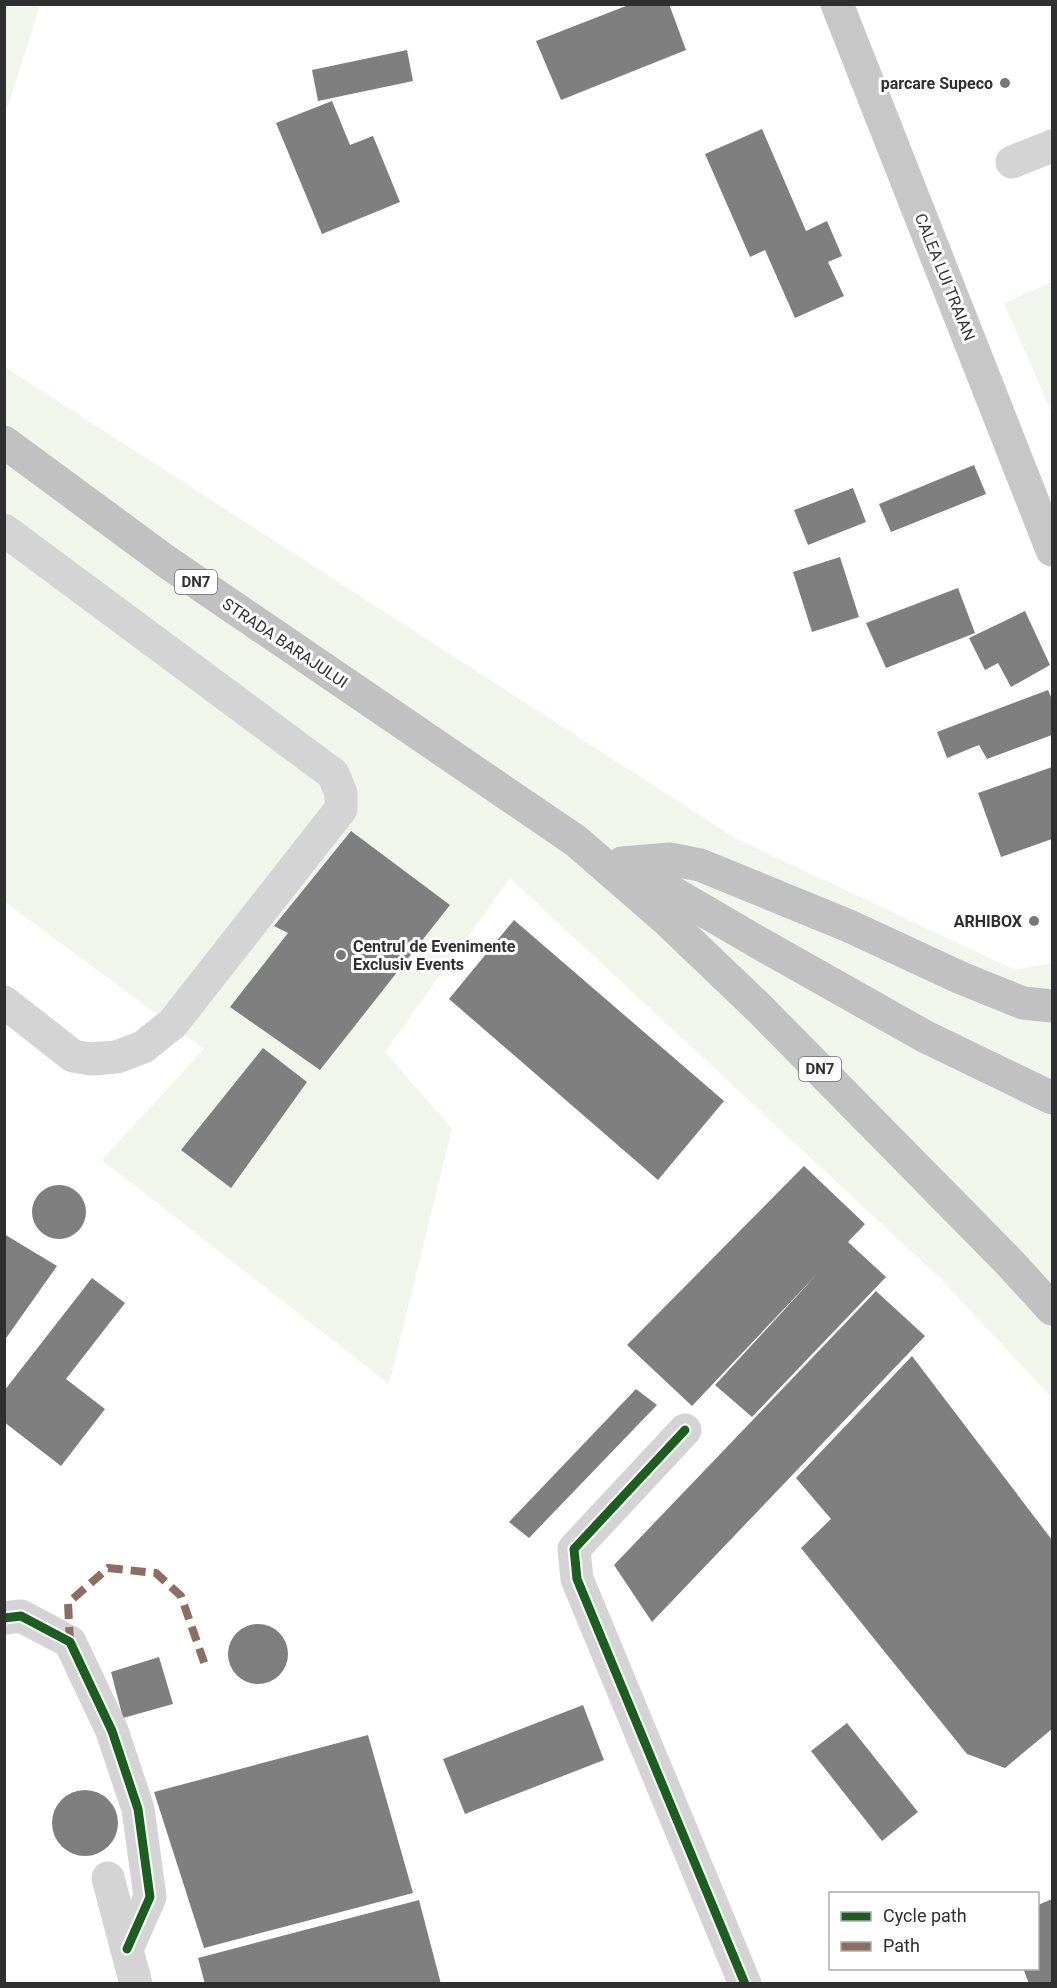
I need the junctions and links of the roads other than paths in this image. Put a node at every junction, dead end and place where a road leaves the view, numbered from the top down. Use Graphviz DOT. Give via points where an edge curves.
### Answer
graph roads {
  1 [pos="837,4"];
  2 [pos="1053,146"];
  3 [pos="1012,162"];
  4 [pos="4,442"];
  5 [pos="4,530"];
  6 [pos="1053,550"];
  7 [pos="576,841"];
  8 [pos="622,862"];
  9 [pos="4,1002"];
  10 [pos="1053,1006"];
  11 [pos="1053,1098"];
  12 [pos="1053,1309"];
  13 [pos="685,1430"];
  14 [pos="4,1618"];
  15 [pos="108,1878"];
  16 [pos="127,1949"];
  17 [pos="136,1983"];
  18 [pos="745,1983"];
  1 -- 6 [label="main road, CALEA LUI TRAIAN"];
  2 -- 3 [label="street"];
  4 -- 7 [label="highway, STRADA BARAJULUI / DN7" via="166,562"];
  5 -- 9 [label="street" via="333,774 341,793 340,809 174,1023 143,1047 117,1057 73,1056"];
  7 -- 8 [label="highway, DN7"];
  7 -- 12 [label="highway, DN7" via="667,920 761,1010"];
  8 -- 10 [label="highway" via="670,859 700,865 849,926 961,978 1023,1002"];
  8 -- 11 [label="highway, DN7" via="924,1036"];
  13 -- 18 [label="street" via="574,1549 577,1580"];
  14 -- 16 [label="street" via="21,1616 70,1642 112,1731 138,1809 150,1897"];
  15 -- 16 [label="street"];
  16 -- 17 [label="street"];
}
